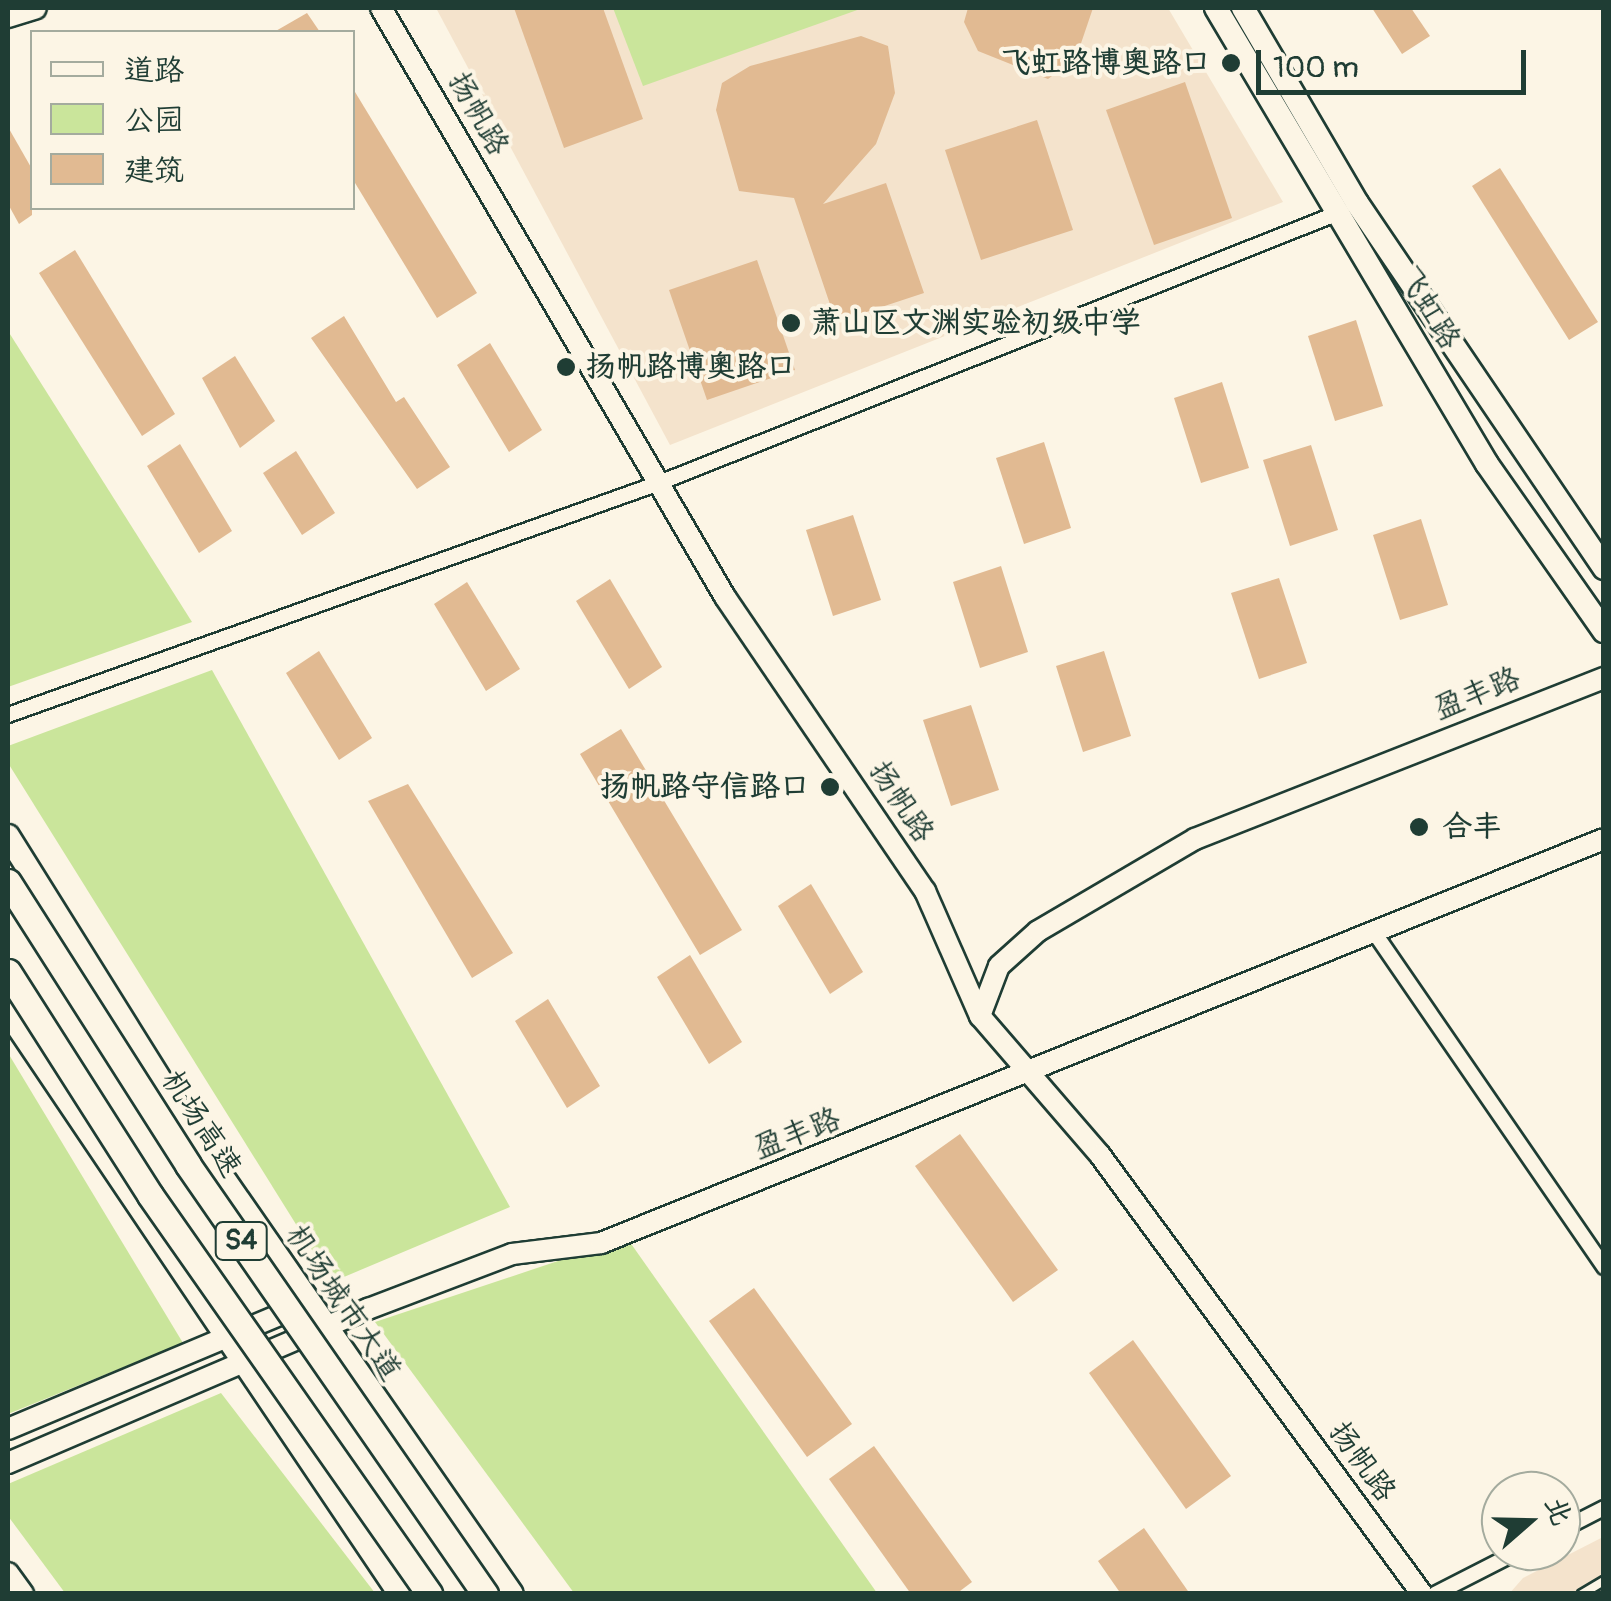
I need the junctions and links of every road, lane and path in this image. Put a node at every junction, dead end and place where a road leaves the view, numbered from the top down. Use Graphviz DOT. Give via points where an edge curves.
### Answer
graph roads {
  1 [pos="35,8"];
  2 [pos="381,8"];
  3 [pos="1216,8"];
  4 [pos="1243,8"];
  5 [pos="8,16"];
  6 [pos="1338,214"];
  7 [pos="658,484"];
  8 [pos="1604,568"];
  9 [pos="1604,630"];
  10 [pos="1604,678"];
  11 [pos="8,715"];
  12 [pos="8,836"];
  13 [pos="1604,839"];
  14 [pos="8,882"];
  15 [pos="1376,934"];
  16 [pos="8,972"];
  17 [pos="8,1012"];
  18 [pos="980,1016"];
  19 [pos="1026,1076"];
  20 [pos="1604,1268"];
  21 [pos="306,1303"];
  22 [pos="324,1329"];
  23 [pos="222,1339"];
  24 [pos="242,1368"];
  25 [pos="8,1429"];
  26 [pos="8,1463"];
  27 [pos="1604,1508"];
  28 [pos="1581,1520"];
  29 [pos="1481,1570"];
  30 [pos="8,1572"];
  31 [pos="1604,1581"];
  32 [pos="23,1594"];
  33 [pos="400,1594"];
  34 [pos="429,1594"];
  35 [pos="485,1594"];
  36 [pos="512,1594"];
  37 [pos="1422,1594"];
  38 [pos="1435,1594"];
  39 [pos="1582,1594"];
  1 -- 5 [label="main road"];
  2 -- 7 [label="main road, 扬帆路"];
  3 -- 6 [label="main road, 飞虹路"];
  4 -- 8 [label="main road, 飞虹路" via="1368,219"];
  6 -- 7 [label="street"];
  6 -- 9 [label="main road, 飞虹路" via="1487,464"];
  7 -- 11 [label="street"];
  7 -- 18 [label="main road, 扬帆路" via="725,597 924,890"];
  10 -- 18 [label="main road, 盈丰路" via="1194,839 1038,931 999,966"];
  12 -- 21 [label="main road, 机场城市大道"];
  13 -- 15 [label="main road, 盈丰路"];
  14 -- 35 [label="highway, 机场高速 / S4, bridge" via="188,1164"];
  15 -- 19 [label="main road, 盈丰路"];
  15 -- 20 [label="street"];
  16 -- 34 [label="highway, S4, bridge" via="150,1195"];
  17 -- 23 [label="main road"];
  18 -- 19 [label="main road, 扬帆路"];
  19 -- 22 [label="main road, 盈丰路" via="601,1243 512,1254"];
  19 -- 37 [label="main road, 扬帆路" via="1100,1156"];
  21 -- 22 [label="main road, 机场城市大道"];
  21 -- 23 [label="main road"];
  22 -- 24 [label="main road, 盈丰路"];
  22 -- 36 [label="main road, 机场城市大道"];
  23 -- 24 [label="main road"];
  23 -- 25 [label="main road"];
  24 -- 26 [label="main road, 盈丰路"];
  24 -- 33 [label="main road"];
  27 -- 28 [label="street"];
  29 -- 38 [label="street"];
  30 -- 32 [label="main road"];
  31 -- 39 [label="lane"];
}
